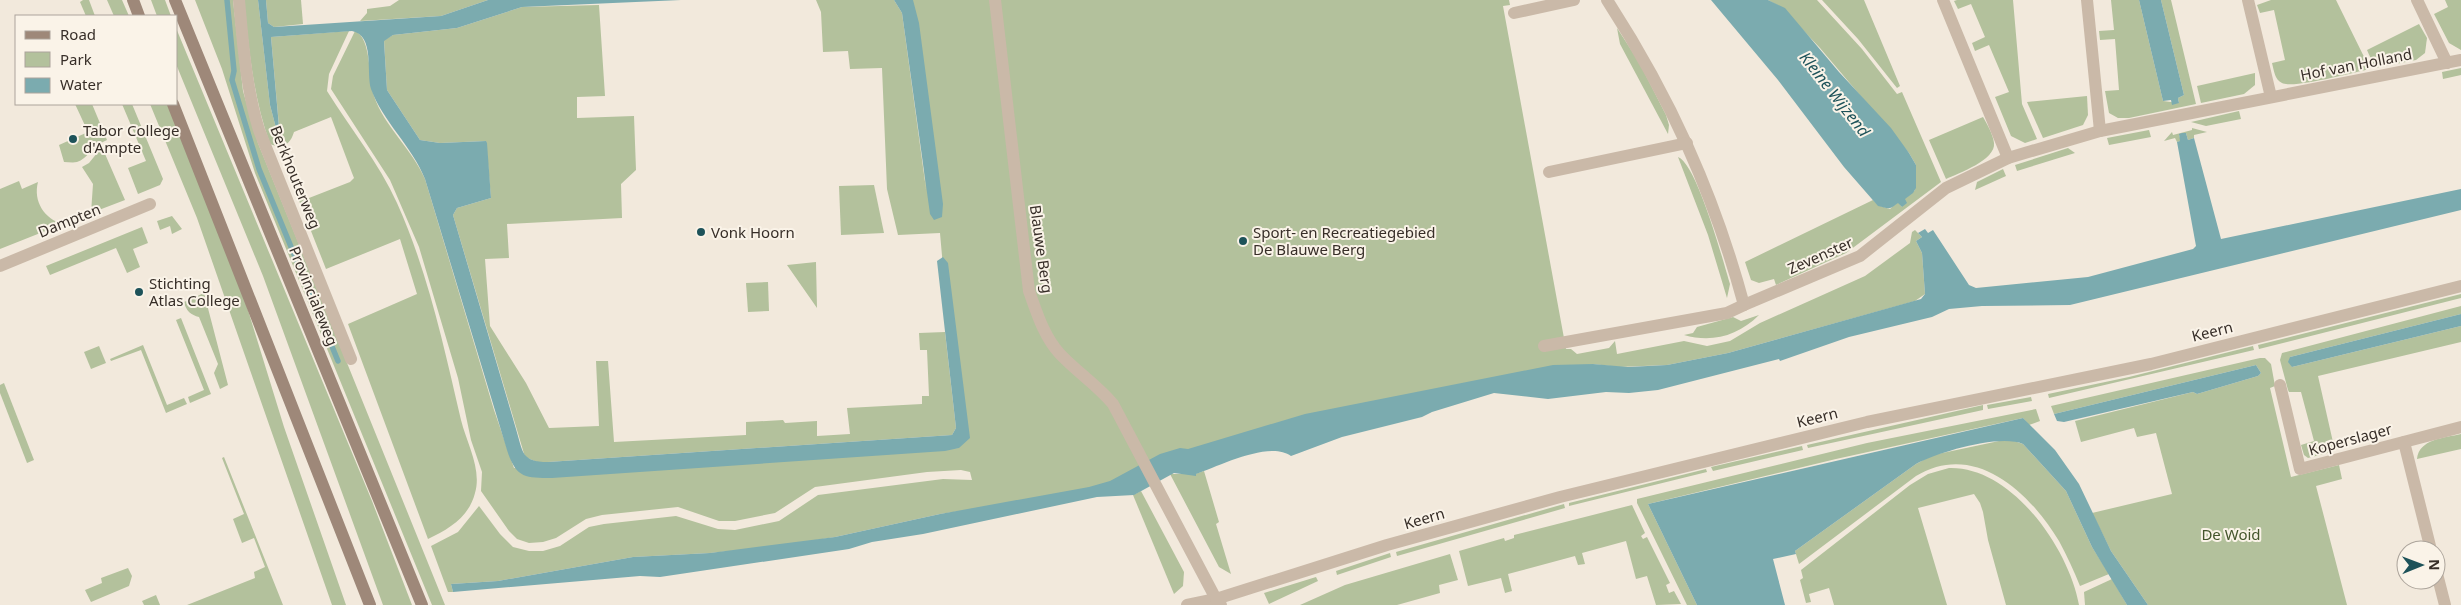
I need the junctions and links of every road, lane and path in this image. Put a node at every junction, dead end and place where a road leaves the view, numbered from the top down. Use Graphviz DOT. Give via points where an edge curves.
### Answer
graph roads {
  1 [pos="133,0"];
  2 [pos="175,0"];
  3 [pos="239,0"];
  4 [pos="994,0"];
  5 [pos="1574,0"];
  6 [pos="1607,0"];
  7 [pos="1943,0"];
  8 [pos="2087,0"];
  9 [pos="2248,0"];
  10 [pos="2417,0"];
  11 [pos="1514,13"];
  12 [pos="139,15"];
  13 [pos="2461,60"];
  14 [pos="2447,63"];
  15 [pos="2271,97"];
  16 [pos="174,105"];
  17 [pos="2100,131"];
  18 [pos="1687,143"];
  19 [pos="2008,158"];
  20 [pos="1549,172"];
  21 [pos="150,204"];
  22 [pos="1925,204"];
  23 [pos="0,266"];
  24 [pos="2461,286"];
  25 [pos="1744,305"];
  26 [pos="1544,346"];
  27 [pos="351,359"];
  28 [pos="2280,386"];
  29 [pos="2461,427"];
  30 [pos="2404,442"];
  31 [pos="2428,540"];
  32 [pos="2441,590"];
  33 [pos="1218,602"];
  34 [pos="370,605"];
  35 [pos="422,605"];
  36 [pos="1187,605"];
  37 [pos="2445,605"];
  1 -- 12 [label="main road"];
  2 -- 35 [label="main road, Provincialeweg"];
  3 -- 27 [label="street, Berkhouterweg" via="246,74 259,130"];
  4 -- 33 [label="street, Blauwe Berg" via="1029,291 1043,328 1058,352 1113,404"];
  5 -- 11 [label="street"];
  6 -- 18 [label="street" via="1642,54"];
  7 -- 19 [label="street"];
  8 -- 17 [label="street"];
  9 -- 15 [label="street"];
  10 -- 14 [label="street"];
  13 -- 14 [label="street, Hof van Holland"];
  14 -- 15 [label="street, Hof van Holland"];
  15 -- 17 [label="street, Hof van Holland"];
  16 -- 34 [label="main road"];
  17 -- 19 [label="street, Hof van Holland"];
  18 -- 20 [label="street"];
  18 -- 25 [label="street" via="1716,214"];
  19 -- 22 [label="street, Hof van Holland" via="1946,188"];
  21 -- 23 [label="street, Dampten"];
  22 -- 25 [label="street, Zevenster" via="1860,256"];
  24 -- 33 [label="street, Keern" via="2151,364 1867,422 1560,497 1396,543"];
  25 -- 26 [label="street, Zevenster" via="1727,313"];
  28 -- 30 [label="street, Koperslager" via="2300,469"];
  29 -- 30 [label="street, Koperslager"];
  30 -- 31 [label="street, Koperslager"];
  32 -- 37 [label="street"];
  33 -- 36 [label="street, Keern"];
}
